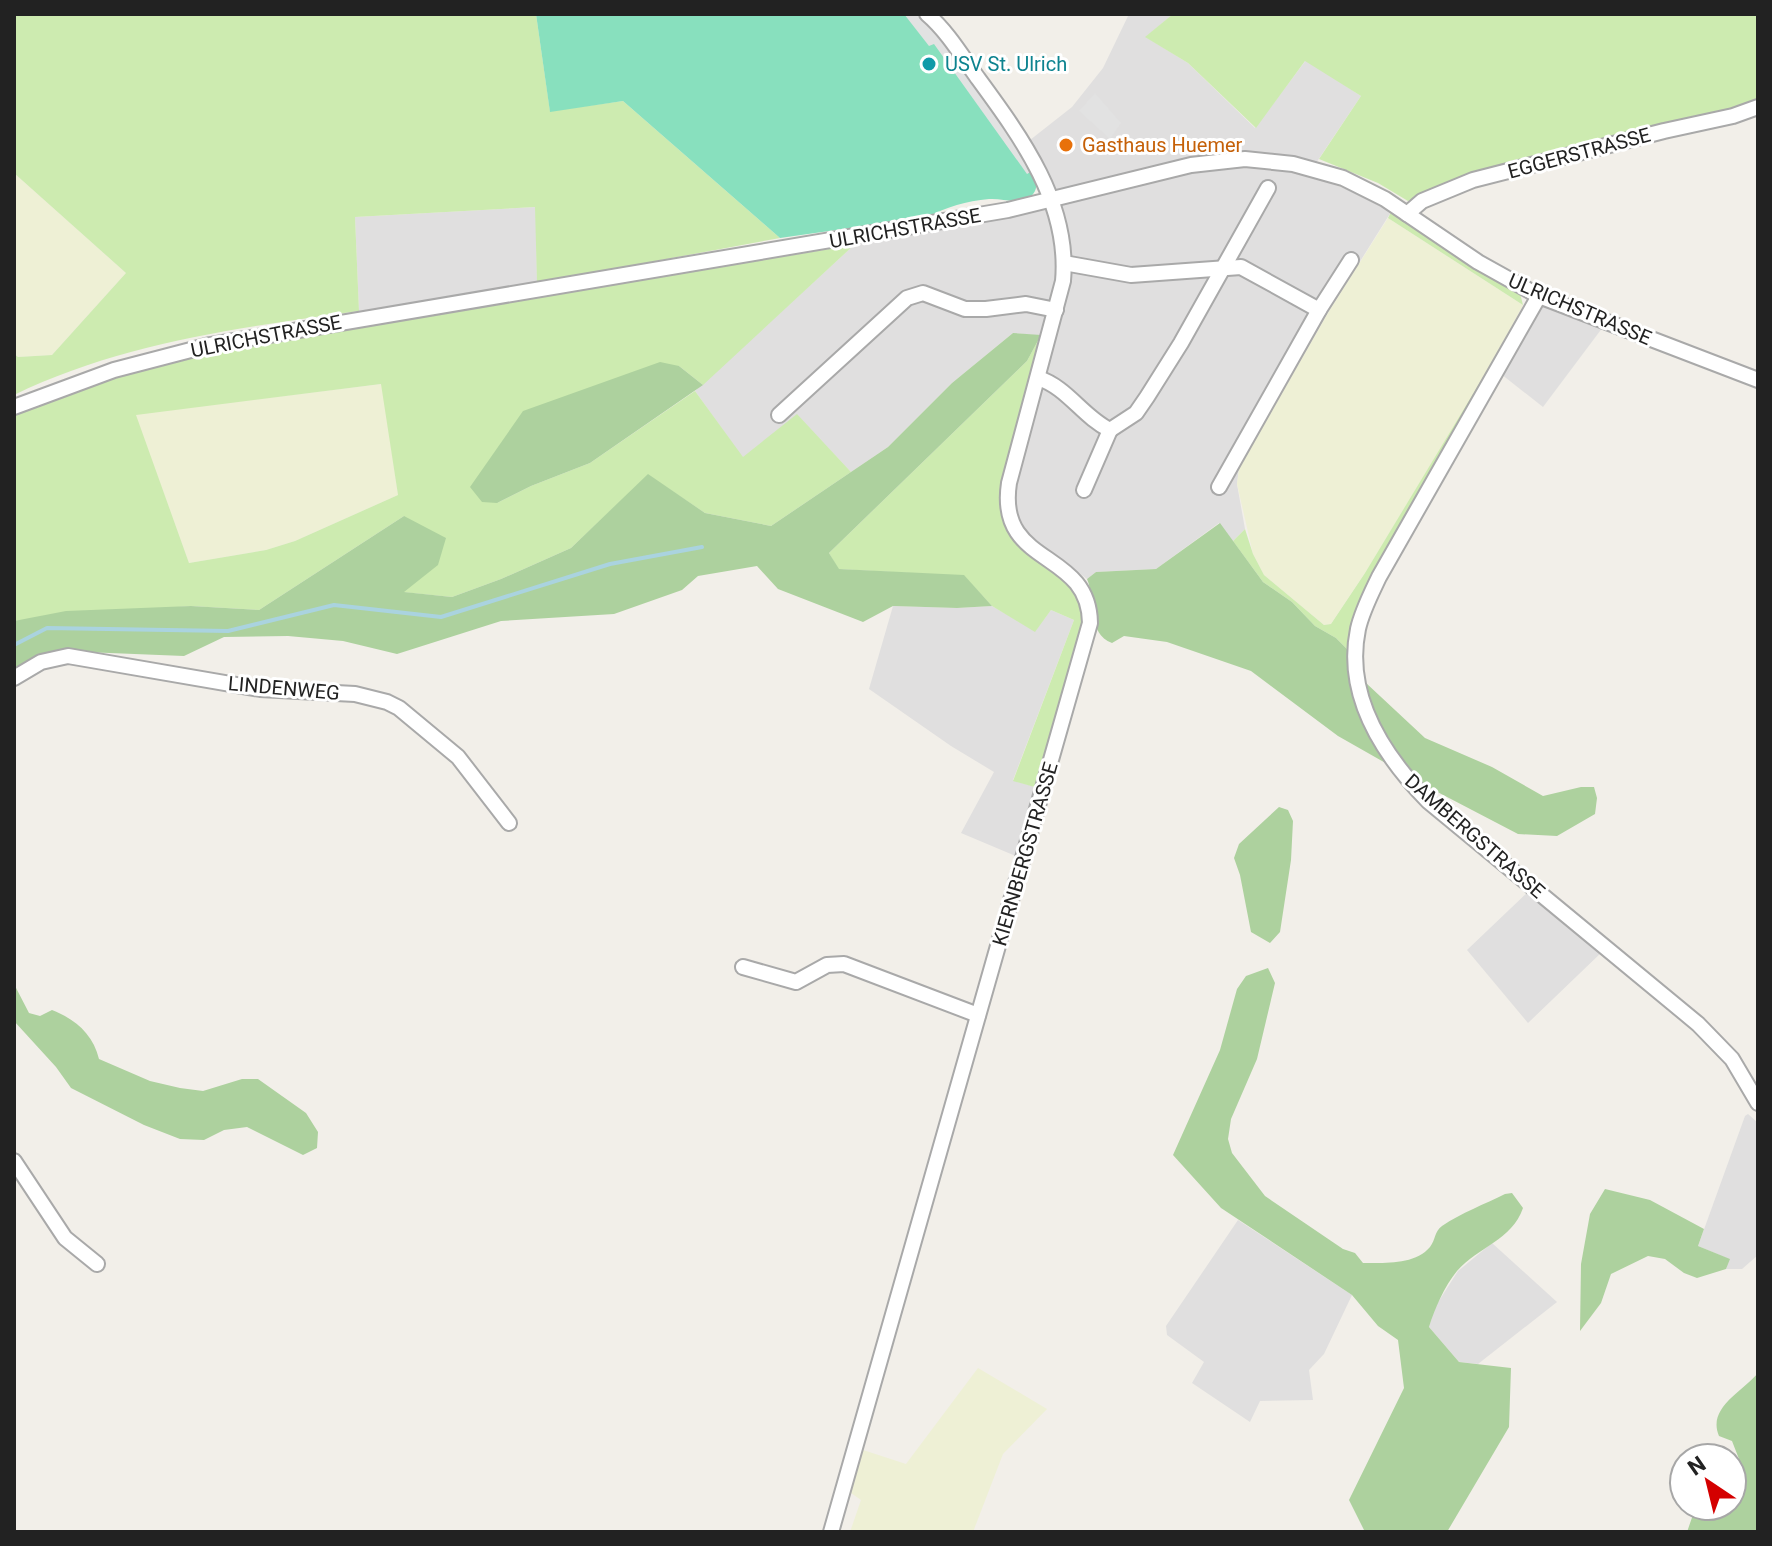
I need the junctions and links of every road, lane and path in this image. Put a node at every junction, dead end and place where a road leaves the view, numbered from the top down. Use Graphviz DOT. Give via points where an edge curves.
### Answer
graph roads {
  1 [pos="927,14"];
  2 [pos="1758,107"];
  3 [pos="1268,188"];
  4 [pos="1051,201"];
  5 [pos="1407,214"];
  6 [pos="1351,260"];
  7 [pos="1064,263"];
  8 [pos="1225,267"];
  9 [pos="1539,296"];
  10 [pos="1056,310"];
  11 [pos="1319,310"];
  12 [pos="1038,378"];
  13 [pos="1758,380"];
  14 [pos="14,407"];
  15 [pos="779,415"];
  16 [pos="1110,430"];
  17 [pos="1219,487"];
  18 [pos="1084,490"];
  19 [pos="14,678"];
  20 [pos="509,823"];
  21 [pos="743,967"];
  22 [pos="978,1015"];
  23 [pos="1758,1103"];
  24 [pos="14,1161"];
  25 [pos="97,1264"];
  26 [pos="831,1532"];
  1 -- 4 [label="street, KIERNBERGSTRASSE" via="1007,118"];
  2 -- 5 [label="street, EGGERSTRASSE" via="1473,180 1430,197"];
  3 -- 8 [label="street"];
  4 -- 5 [label="street, ULRICHSTRASSE" via="1191,165 1263,159 1343,178"];
  4 -- 7 [label="street, KIERNBERGSTRASSE"];
  4 -- 14 [label="street, ULRICHSTRASSE" via="210,345 114,370"];
  5 -- 9 [label="street, ULRICHSTRASSE"];
  6 -- 11 [label="street"];
  7 -- 8 [label="street" via="1131,275"];
  7 -- 10 [label="street, KIERNBERGSTRASSE"];
  8 -- 11 [label="street" via="1248,270"];
  8 -- 16 [label="street" via="1136,413"];
  9 -- 13 [label="street, ULRICHSTRASSE"];
  9 -- 23 [label="street, DAMBERGSTRASSE" via="1366,605 1356,649 1361,697 1378,740 1413,785 1698,1024 1732,1059"];
  10 -- 12 [label="street, KIERNBERGSTRASSE"];
  10 -- 15 [label="street" via="1026,304 965,309 915,294"];
  11 -- 17 [label="street"];
  12 -- 16 [label="street"];
  12 -- 22 [label="street, KIERNBERGSTRASSE" via="1009,483 1010,521 1022,541 1082,588 1090,623"];
  16 -- 18 [label="street"];
  19 -- 20 [label="street, LINDENWEG" via="41,662 68,656 260,689 370,696 399,708 458,757"];
  21 -- 22 [label="street" via="796,982 827,965 844,964"];
  22 -- 26 [label="street, KIERNBERGSTRASSE"];
  24 -- 25 [label="street" via="65,1238"];
}
